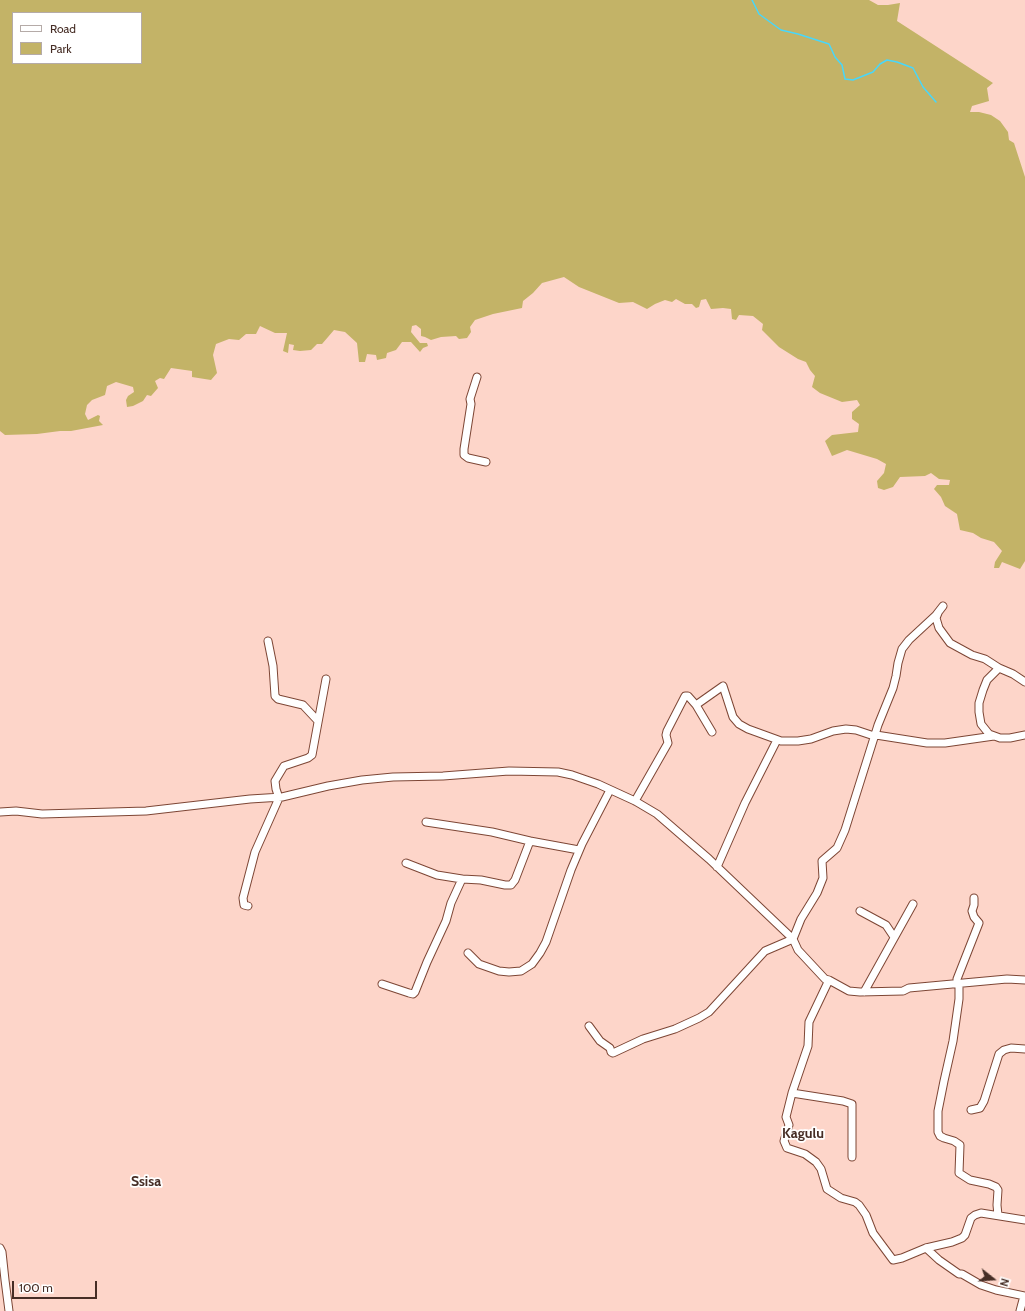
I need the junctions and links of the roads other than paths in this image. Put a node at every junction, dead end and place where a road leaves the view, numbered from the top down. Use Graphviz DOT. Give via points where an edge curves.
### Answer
graph roads {
  1 [pos="477,377"];
  2 [pos="486,462"];
  3 [pos="268,641"];
  4 [pos="999,668"];
  5 [pos="326,678"];
  6 [pos="1025,682"];
  7 [pos="696,705"];
  8 [pos="318,721"];
  9 [pos="712,732"];
  10 [pos="1025,735"];
  11 [pos="874,736"];
  12 [pos="994,736"];
  13 [pos="777,740"];
  14 [pos="610,790"];
  15 [pos="279,798"];
  16 [pos="635,801"];
  17 [pos="0,812"];
  18 [pos="426,822"];
  19 [pos="530,841"];
  20 [pos="579,850"];
  21 [pos="406,863"];
  22 [pos="717,867"];
  23 [pos="462,879"];
  24 [pos="974,898"];
  25 [pos="913,904"];
  26 [pos="248,906"];
  27 [pos="860,911"];
  28 [pos="894,937"];
  29 [pos="793,939"];
  30 [pos="468,953"];
  31 [pos="829,980"];
  32 [pos="1025,980"];
  33 [pos="382,984"];
  34 [pos="959,984"];
  35 [pos="864,992"];
  36 [pos="589,1026"];
  37 [pos="1025,1049"];
  38 [pos="792,1093"];
  39 [pos="971,1110"];
  40 [pos="852,1157"];
  41 [pos="998,1216"];
  42 [pos="1025,1220"];
  43 [pos="0,1248"];
  44 [pos="926,1248"];
  45 [pos="1024,1296"];
  46 [pos="9,1311"];
  47 [pos="1020,1311"];
  1 -- 2 [label="street" via="470,399 464,455"];
  3 -- 8 [label="street" via="275,696 303,705"];
  4 -- 6 [label="street"];
  4 -- 11 [label="street" via="947,640 936,618 942,606 902,649 893,688"];
  4 -- 12 [label="street" via="987,680 979,703 981,724"];
  5 -- 8 [label="street"];
  7 -- 9 [label="street"];
  7 -- 13 [label="street" via="723,686 733,717 739,724"];
  7 -- 16 [label="street" via="685,696 666,735 668,743"];
  8 -- 15 [label="street" via="312,755 284,766 276,780"];
  10 -- 12 [label="street" via="1010,738"];
  11 -- 12 [label="street" via="945,743"];
  11 -- 13 [label="street" via="846,729 811,739"];
  11 -- 29 [label="street" via="845,830 837,848 822,861 823,878"];
  13 -- 22 [label="street" via="745,803"];
  14 -- 15 [label="street" via="558,772 509,771 362,780"];
  14 -- 16 [label="street"];
  14 -- 20 [label="street"];
  15 -- 17 [label="street" via="237,800 146,811 56,814"];
  15 -- 26 [label="street" via="255,852 243,898 244,905"];
  16 -- 22 [label="street" via="657,814"];
  18 -- 19 [label="street" via="492,832"];
  19 -- 20 [label="street"];
  19 -- 23 [label="street" via="511,885"];
  20 -- 30 [label="street" via="546,942 532,964 521,971 498,971 479,964"];
  21 -- 23 [label="street" via="437,875"];
  22 -- 29 [label="street"];
  23 -- 33 [label="street" via="415,992 412,994"];
  24 -- 34 [label="street" via="972,911 979,923 957,979"];
  25 -- 28 [label="street"];
  27 -- 28 [label="street" via="886,925"];
  28 -- 35 [label="street"];
  29 -- 31 [label="street" via="798,950 813,968"];
  29 -- 36 [label="street" via="765,951 708,1012 675,1029 643,1039 613,1053"];
  31 -- 35 [label="street" via="849,991"];
  31 -- 38 [label="street" via="809,1022 808,1046"];
  32 -- 34 [label="street" via="1007,979"];
  34 -- 35 [label="street" via="909,988 903,991"];
  34 -- 41 [label="street" via="953,1041 938,1111 938,1132 940,1136 960,1144 960,1173 970,1180 996,1187"];
  37 -- 39 [label="street" via="1011,1048 999,1054 984,1101 980,1108"];
  38 -- 40 [label="street" via="852,1104"];
  38 -- 44 [label="street" via="786,1117 789,1125 784,1141 787,1148 805,1154 816,1162 827,1189 859,1205 873,1233 893,1260"];
  41 -- 42 [label="street"];
  41 -- 44 [label="street" via="981,1213 975,1215 971,1218 962,1238"];
  43 -- 46 [label="street"];
  44 -- 45 [label="street" via="959,1274 981,1285"];
  45 -- 47 [label="street"];
}
